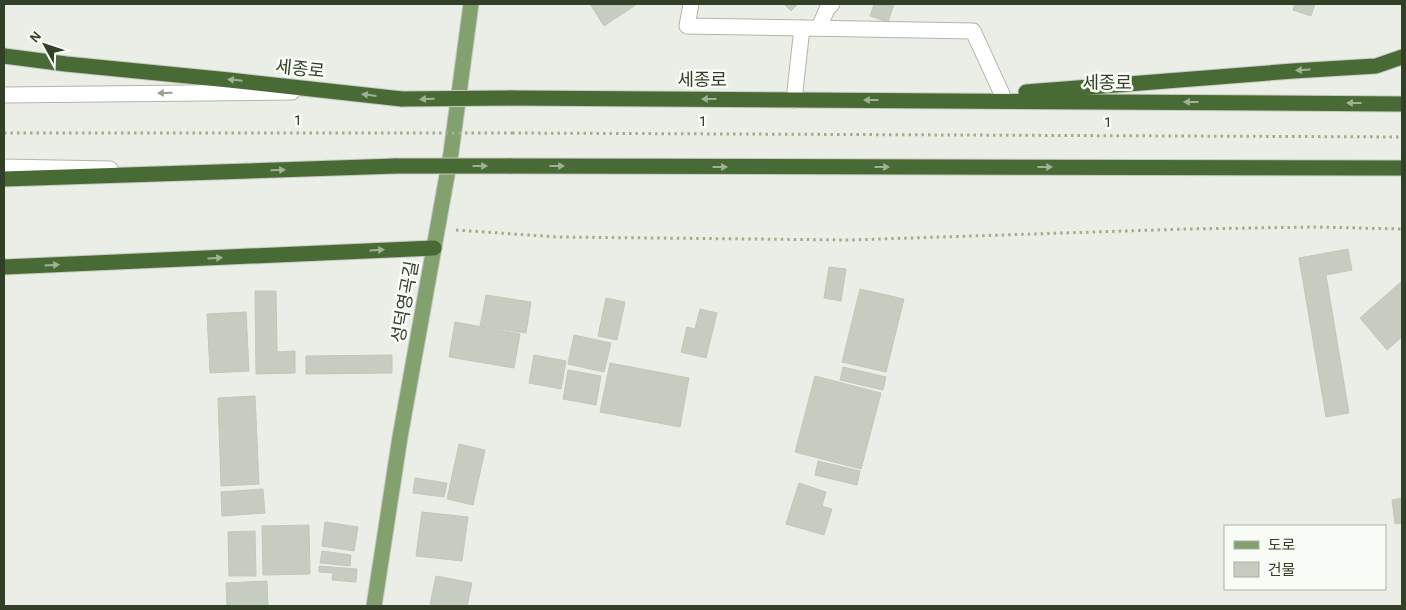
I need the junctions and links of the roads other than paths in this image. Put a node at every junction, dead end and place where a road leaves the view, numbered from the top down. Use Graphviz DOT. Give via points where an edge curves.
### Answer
graph roads {
  1 [pos="471,4"];
  2 [pos="691,4"];
  3 [pos="832,4"];
  4 [pos="802,28"];
  5 [pos="819,28"];
  6 [pos="4,56"];
  7 [pos="1402,57"];
  8 [pos="336,92"];
  9 [pos="1002,94"];
  10 [pos="4,95"];
  11 [pos="794,100"];
  12 [pos="905,100"];
  13 [pos="1402,104"];
  14 [pos="4,167"];
  15 [pos="1402,168"];
  16 [pos="230,172"];
  17 [pos="4,179"];
  18 [pos="434,248"];
  19 [pos="4,267"];
  20 [pos="374,606"];
  1 -- 18 [label="main road, 성덕영곡길" via="451,153"];
  2 -- 4 [label="street" via="687,26"];
  3 -- 5 [label="street" via="826,9"];
  4 -- 5 [label="street"];
  4 -- 11 [label="street"];
  5 -- 9 [label="street" via="973,30"];
  8 -- 6 [label="highway, 세종로 / 1, one-way"];
  7 -- 9 [label="highway, one-way" via="1376,66"];
  8 -- 10 [label="street, one-way"];
  11 -- 8 [label="highway, 세종로 / 1, one-way, bridge" via="402,99"];
  9 -- 12 [label="highway"];
  12 -- 11 [label="highway, 세종로 / 1, one-way"];
  13 -- 12 [label="highway, 세종로 / 1, one-way"];
  14 -- 16 [label="street"];
  16 -- 15 [label="highway, one-way, bridge" via="396,166"];
  16 -- 17 [label="highway"];
  19 -- 18 [label="highway, one-way"];
  18 -- 20 [label="main road, 성덕영곡길"];
}
